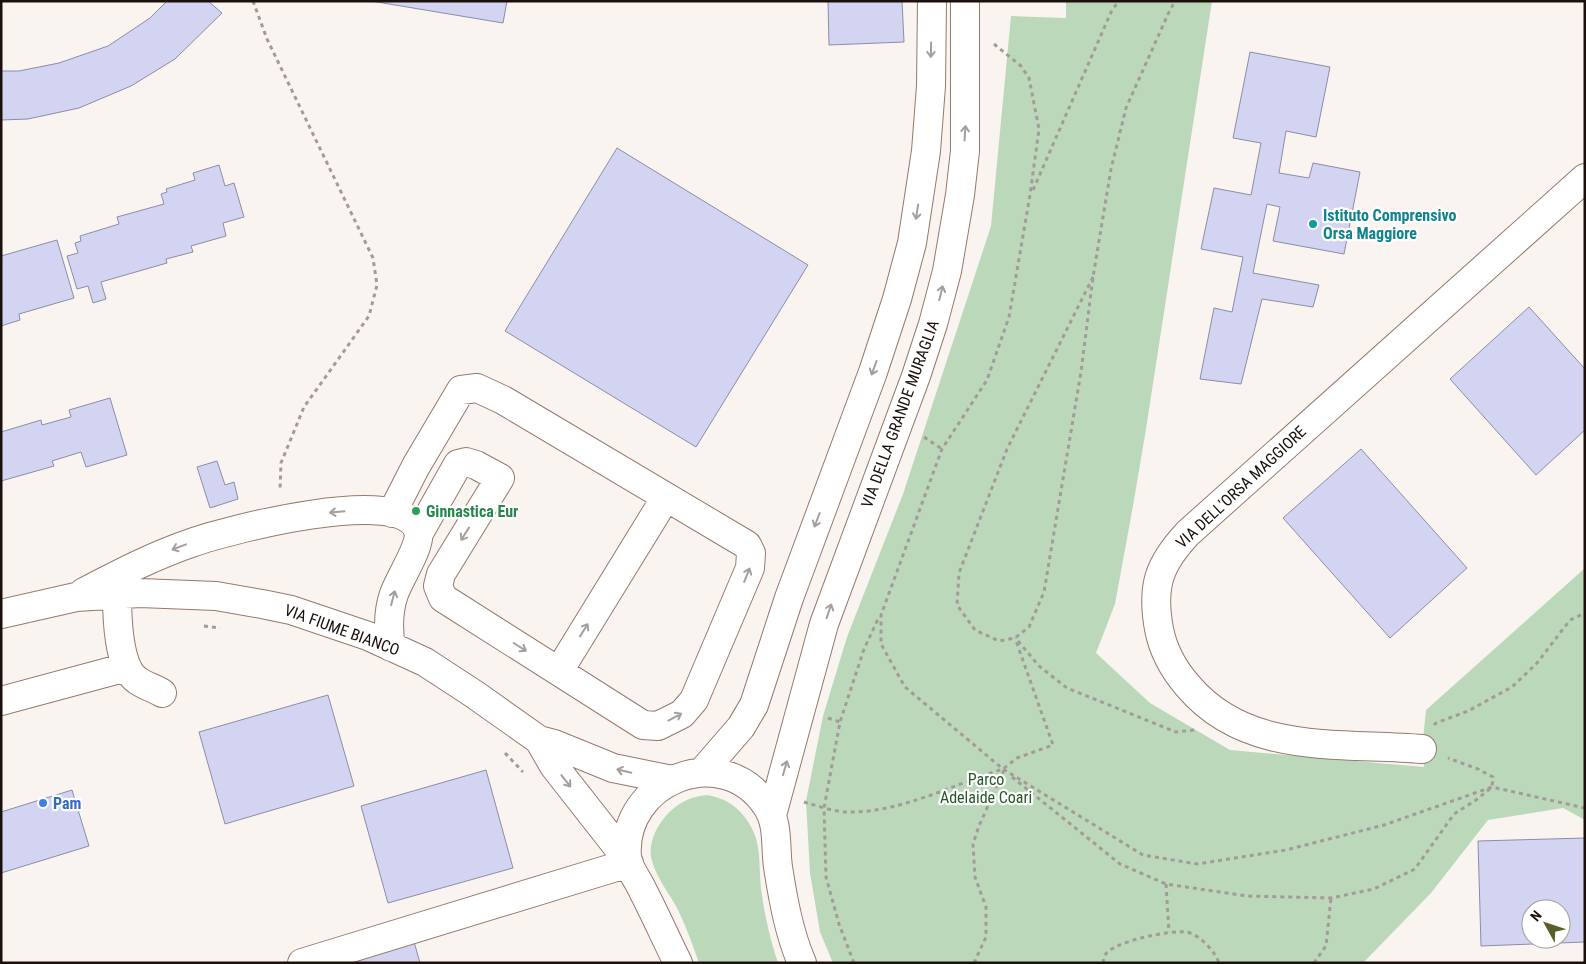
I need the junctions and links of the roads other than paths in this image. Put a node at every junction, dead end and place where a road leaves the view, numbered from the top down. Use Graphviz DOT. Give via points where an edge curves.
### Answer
graph roads {
  1 [pos="932,1"];
  2 [pos="965,12"];
  3 [pos="1585,178"];
  4 [pos="666,497"];
  5 [pos="392,513"];
  6 [pos="419,532"];
  7 [pos="117,594"];
  8 [pos="76,597"];
  9 [pos="1,614"];
  10 [pos="390,646"];
  11 [pos="127,667"];
  12 [pos="558,671"];
  13 [pos="162,693"];
  14 [pos="1,701"];
  15 [pos="539,740"];
  16 [pos="1422,748"];
  17 [pos="702,772"];
  18 [pos="672,780"];
  19 [pos="772,815"];
  20 [pos="628,861"];
  21 [pos="302,963"];
  22 [pos="678,963"];
  23 [pos="802,963"];
  1 -- 17 [label="street, one-way" via="926,151 912,243 897,299 789,598 754,706 741,728"];
  19 -- 2 [label="street, VIA DELLA GRANDE MURAGLIA, one-way" via="824,624 923,355 947,271 964,159"];
  3 -- 16 [label="street, VIA DELL'ORSA MAGGIORE" via="1194,528 1171,552 1156,591 1160,634 1165,648 1182,679 1213,710 1251,730 1285,740"];
  4 -- 5 [label="street" via="478,388 461,390"];
  12 -- 4 [label="street, one-way"];
  12 -- 4 [label="street, one-way" via="643,725 658,726 682,714 694,700 750,568 751,553 747,545"];
  5 -- 6 [label="street" via="406,516 415,523"];
  5 -- 8 [label="street, one-way" via="344,511 280,519 193,542 129,568"];
  10 -- 6 [label="street, one-way" via="393,596"];
  6 -- 12 [label="street, one-way" via="458,464 476,465 500,478 441,574 438,586 443,598"];
  7 -- 8 [label="street, VIA FIUME BIANCO"];
  7 -- 10 [label="street, VIA FIUME BIANCO" via="195,595 262,604 328,622"];
  7 -- 11 [label="street" via="117,614"];
  8 -- 9 [label="street, VIA FIUME BIANCO"];
  10 -- 15 [label="street, VIA FIUME BIANCO" via="426,662"];
  11 -- 13 [label="street" via="138,681"];
  11 -- 14 [label="street"];
  18 -- 15 [label="street, one-way" via="613,768"];
  15 -- 20 [label="street, one-way" via="554,766"];
  17 -- 18 [label="street"];
  17 -- 19 [label="street" via="730,775 748,784"];
  18 -- 20 [label="street" via="655,790 631,824"];
  19 -- 23 [label="street" via="782,893"];
  20 -- 21 [label="street"];
  20 -- 22 [label="street"];
}
